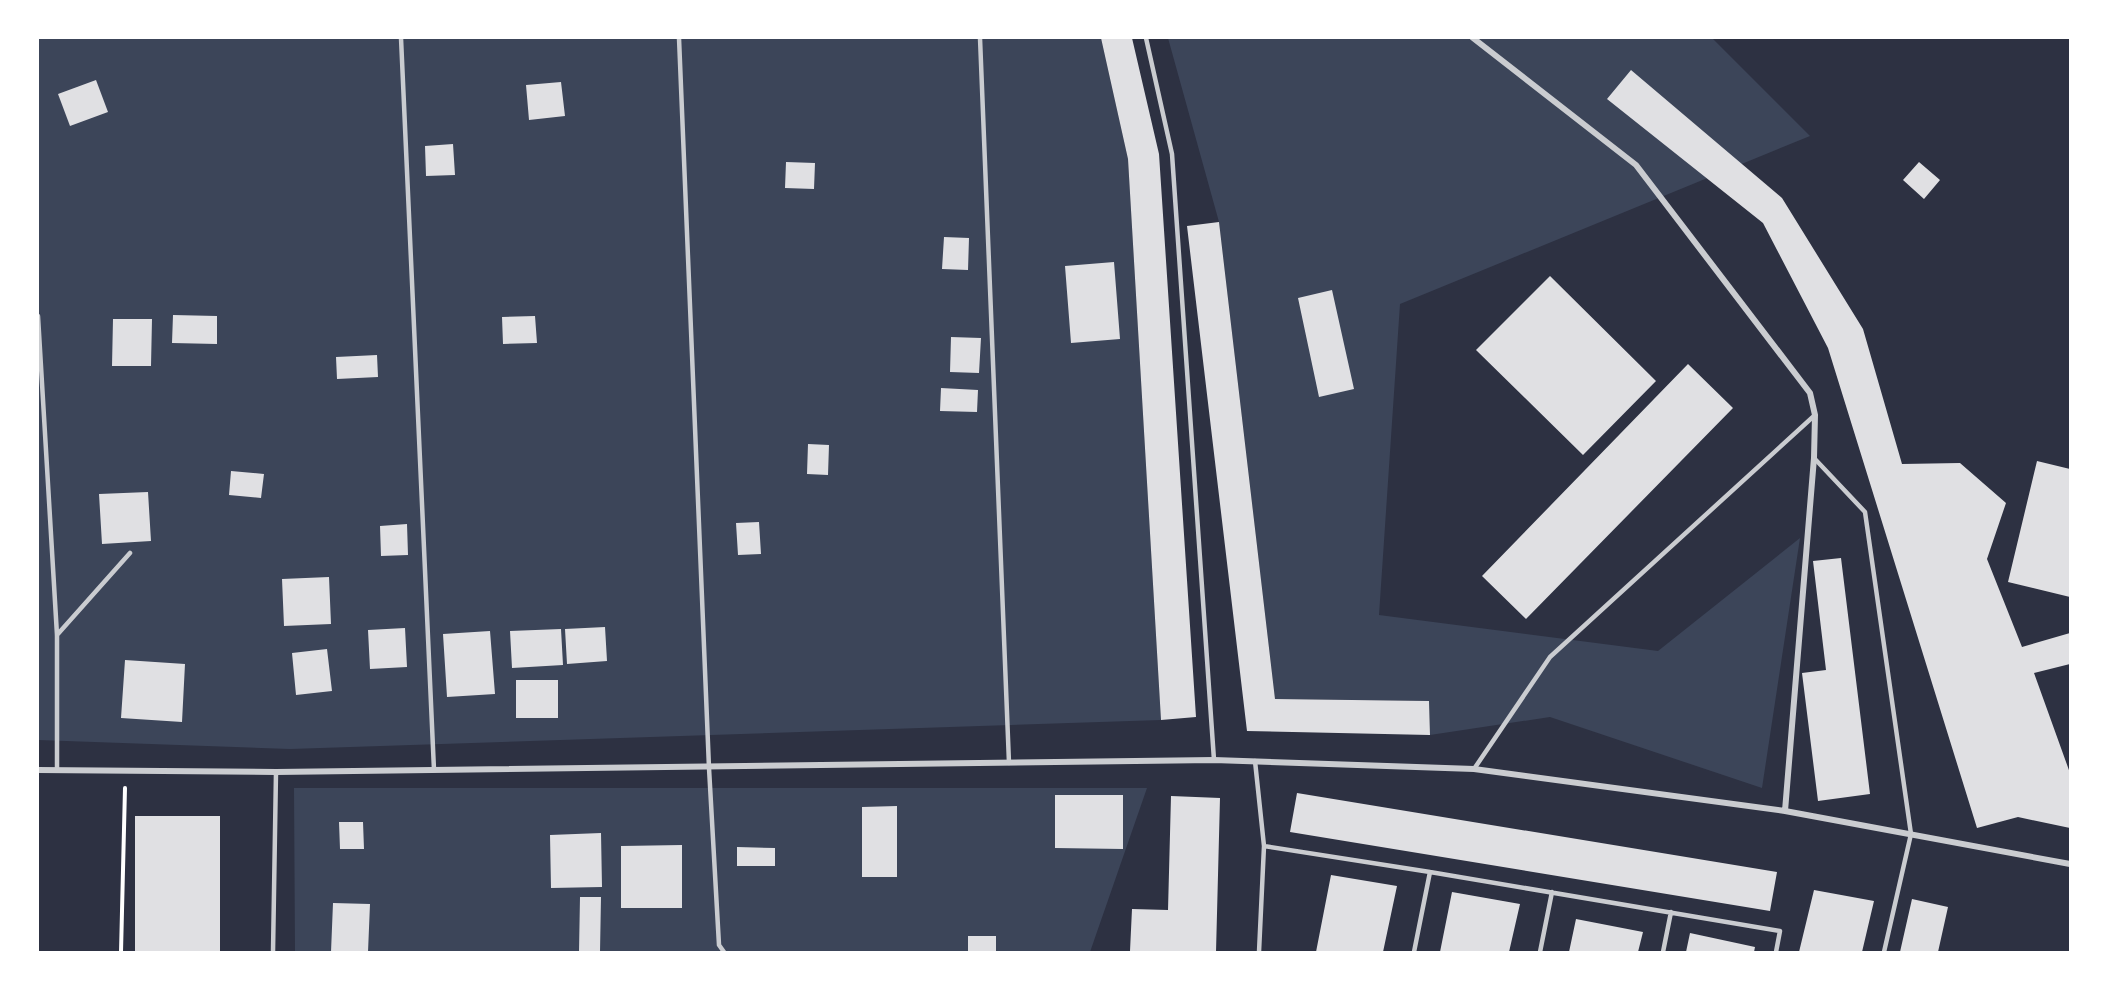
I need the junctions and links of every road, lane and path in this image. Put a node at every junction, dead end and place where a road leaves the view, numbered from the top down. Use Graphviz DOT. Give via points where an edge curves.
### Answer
graph roads {
  1 [pos="401,38"];
  2 [pos="679,38"];
  3 [pos="981,38"];
  4 [pos="1146,38"];
  5 [pos="1473,38"];
  6 [pos="38,316"];
  7 [pos="1815,415"];
  8 [pos="1814,458"];
  9 [pos="130,553"];
  10 [pos="57,635"];
  11 [pos="1214,760"];
  12 [pos="1255,761"];
  13 [pos="1009,763"];
  14 [pos="709,768"];
  15 [pos="1474,769"];
  16 [pos="38,770"];
  17 [pos="57,770"];
  18 [pos="434,770"];
  19 [pos="125,771"];
  20 [pos="276,772"];
  21 [pos="1785,811"];
  22 [pos="1911,834"];
  23 [pos="1264,846"];
  24 [pos="2070,864"];
  25 [pos="1430,872"];
  26 [pos="1552,892"];
  27 [pos="1671,912"];
  28 [pos="121,952"];
  29 [pos="273,952"];
  30 [pos="724,952"];
  31 [pos="1259,952"];
  32 [pos="1414,952"];
  33 [pos="1540,952"];
  34 [pos="1663,952"];
  35 [pos="1776,952"];
  36 [pos="1884,952"];
  1 -- 18 [label="lane"];
  2 -- 14 [label="lane"];
  3 -- 13 [label="lane"];
  4 -- 11 [label="lane" via="1172,154"];
  5 -- 7 [label="street" via="1636,165 1810,393"];
  6 -- 10 [label="lane"];
  7 -- 8 [label="street"];
  7 -- 15 [label="lane" via="1550,657"];
  8 -- 21 [label="street"];
  8 -- 22 [label="lane" via="1865,512"];
  9 -- 10 [label="lane"];
  10 -- 17 [label="lane"];
  11 -- 12 [label="street"];
  11 -- 13 [label="street"];
  12 -- 15 [label="street"];
  12 -- 23 [label="lane"];
  13 -- 14 [label="street"];
  14 -- 18 [label="street"];
  14 -- 30 [label="lane" via="719,945"];
  15 -- 21 [label="street"];
  16 -- 17 [label="street"];
  17 -- 19 [label="street"];
  18 -- 20 [label="street"];
  19 -- 20 [label="street"];
  19 -- 28 [label="path"];
  20 -- 29 [label="lane"];
  21 -- 22 [label="street"];
  22 -- 24 [label="street"];
  22 -- 36 [label="lane"];
  23 -- 25 [label="lane"];
  23 -- 31 [label="lane"];
  25 -- 26 [label="lane"];
  25 -- 32 [label="lane"];
  26 -- 27 [label="lane"];
  26 -- 33 [label="lane"];
  27 -- 34 [label="lane"];
  27 -- 35 [label="lane" via="1780,931"];
}
